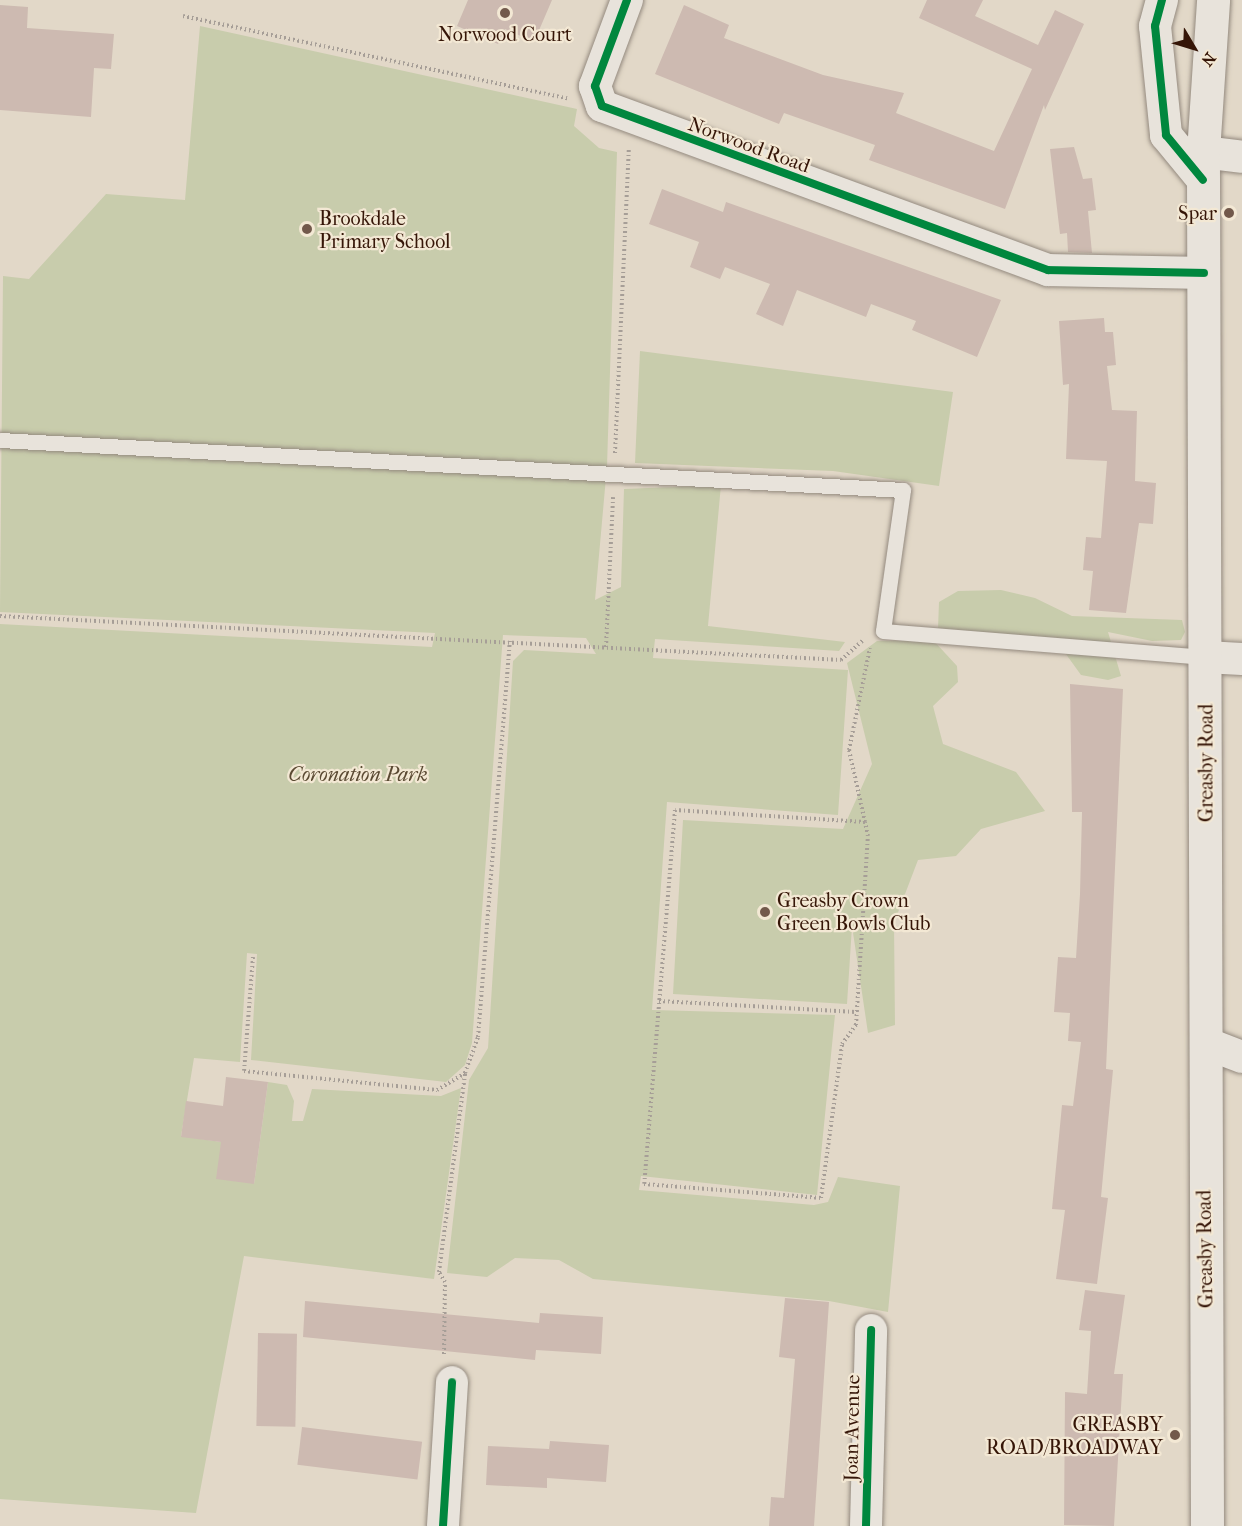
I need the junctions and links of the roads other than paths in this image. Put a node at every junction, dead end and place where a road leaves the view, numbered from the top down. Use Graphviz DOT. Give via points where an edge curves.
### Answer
graph roads {
  1 [pos="627,0"];
  2 [pos="1162,0"];
  3 [pos="1213,0"];
  4 [pos="1242,157"];
  5 [pos="1203,166"];
  6 [pos="1204,273"];
  7 [pos="0,440"];
  8 [pos="1205,657"];
  9 [pos="1242,659"];
  10 [pos="1208,1044"];
  11 [pos="1242,1057"];
  12 [pos="871,1330"];
  13 [pos="452,1382"];
  14 [pos="444,1526"];
  15 [pos="866,1526"];
  16 [pos="1207,1526"];
  1 -- 6 [label="street, Norwood Road" via="595,86 600,101 630,118 1048,270"];
  2 -- 5 [label="street" via="1155,26 1166,135"];
  3 -- 5 [label="main road, Greasby Road"];
  4 -- 5 [label="street"];
  5 -- 6 [label="main road, Greasby Road"];
  6 -- 8 [label="main road, Greasby Road"];
  7 -- 8 [label="lane" via="903,490 883,631"];
  8 -- 9 [label="street"];
  8 -- 10 [label="main road, Greasby Road"];
  10 -- 11 [label="street"];
  10 -- 16 [label="main road, Greasby Road" via="1203,1170"];
  12 -- 15 [label="street, Joan Avenue"];
  13 -- 14 [label="street"];
}
